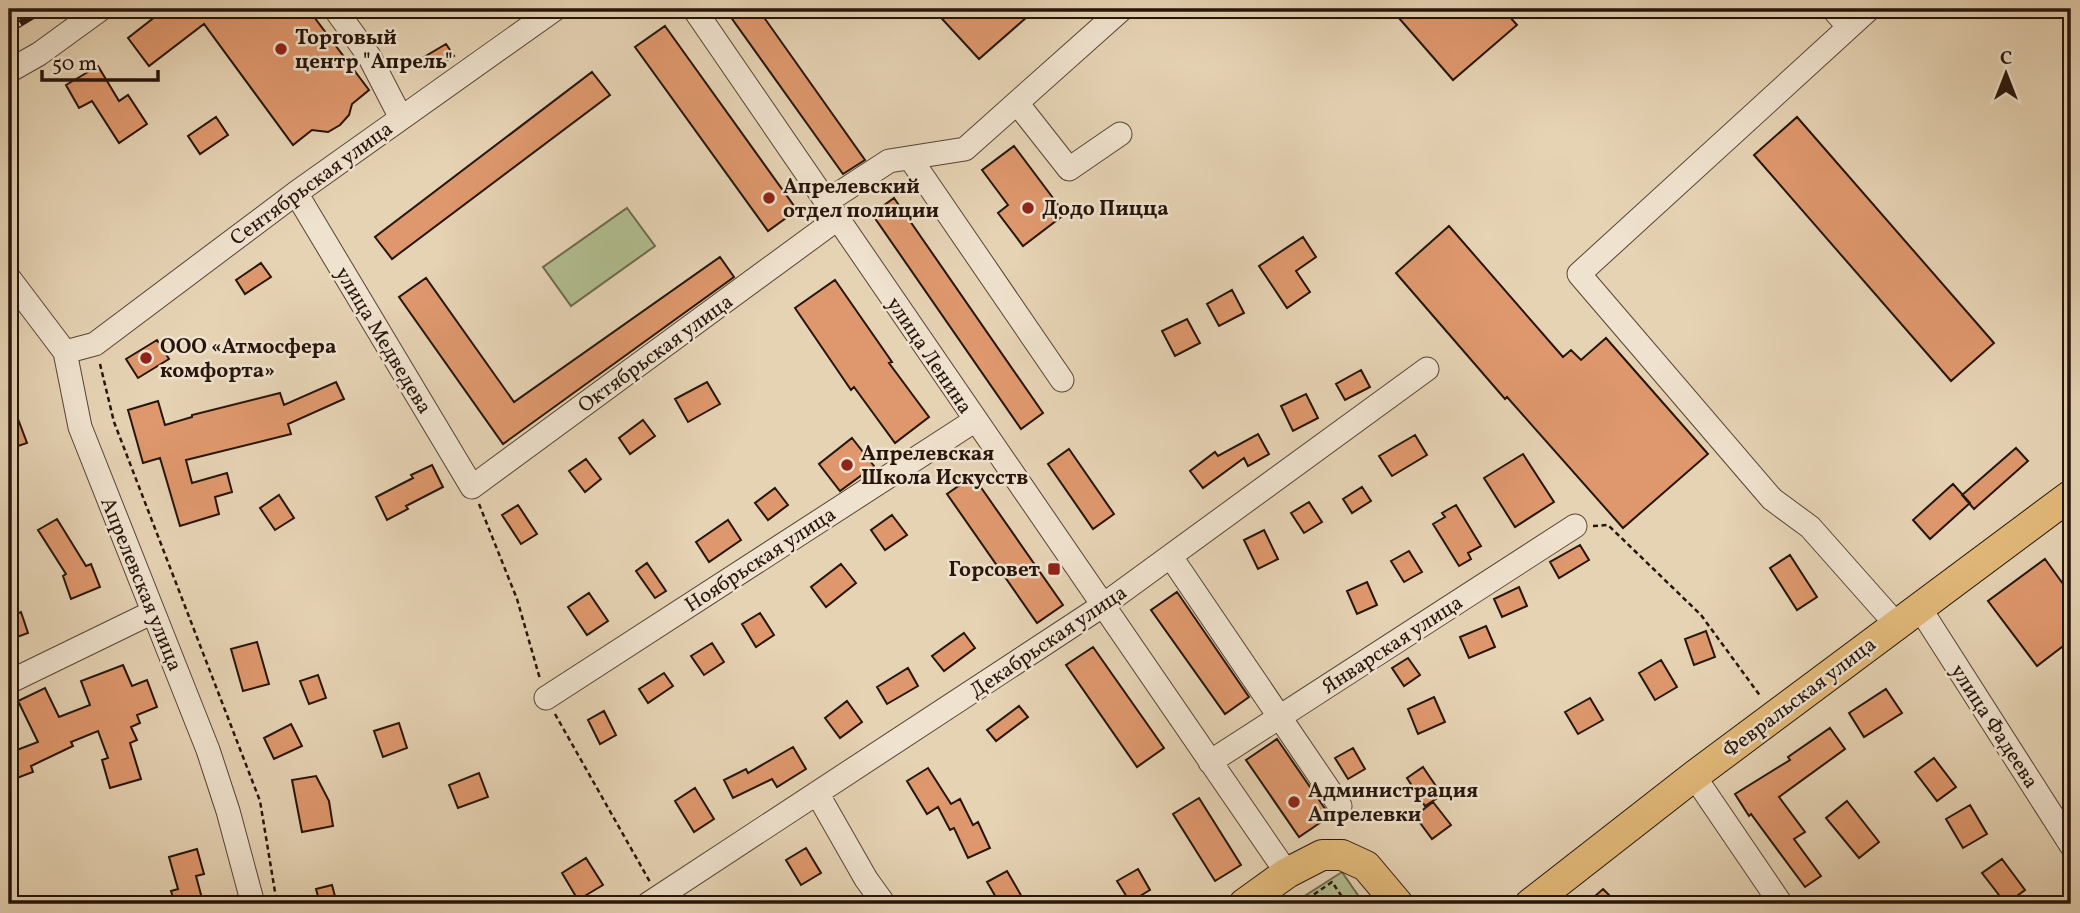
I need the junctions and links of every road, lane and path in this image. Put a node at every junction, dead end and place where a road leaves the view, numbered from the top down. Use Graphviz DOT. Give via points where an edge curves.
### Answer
graph roads {
  1 [pos="101,9"];
  2 [pos="335,9"];
  3 [pos="555,9"];
  4 [pos="694,9"];
  5 [pos="1122,9"];
  6 [pos="1833,9"];
  7 [pos="1869,9"];
  8 [pos="1849,27"];
  9 [pos="9,71"];
  10 [pos="1017,103"];
  11 [pos="401,118"];
  12 [pos="1120,134"];
  13 [pos="910,158"];
  14 [pos="296,193"];
  15 [pos="831,211"];
  16 [pos="9,278"];
  17 [pos="95,344"];
  18 [pos="65,352"];
  19 [pos="1427,369"];
  20 [pos="1062,380"];
  21 [pos="974,421"];
  22 [pos="472,486"];
  23 [pos="2071,495"];
  24 [pos="1575,526"];
  25 [pos="1171,557"];
  26 [pos="1102,606"];
  27 [pos="153,612"];
  28 [pos="1907,616"];
  29 [pos="9,682"];
  30 [pos="546,698"];
  31 [pos="1765,702"];
  32 [pos="1281,715"];
  33 [pos="1210,762"];
  34 [pos="1693,776"];
  35 [pos="817,793"];
  36 [pos="1340,806"];
  37 [pos="2071,845"];
  38 [pos="1287,873"];
  39 [pos="656,902"];
  40 [pos="253,904"];
  41 [pos="277,904"];
  42 [pos="884,904"];
  43 [pos="1244,904"];
  44 [pos="1300,904"];
  45 [pos="1347,904"];
  46 [pos="1398,904"];
  47 [pos="1530,904"];
  48 [pos="1781,904"];
  1 -- 9 [label="street"];
  2 -- 11 [label="street" via="369,56"];
  3 -- 11 [label="street, Сентябрьская улица"];
  4 -- 15 [label="street, улица Ленина"];
  5 -- 10 [label="street, Октябрьская улица"];
  6 -- 8 [label="street"];
  7 -- 8 [label="street"];
  8 -- 28 [label="street, улица Фадеева" via="1579,274 1772,499 1810,527"];
  10 -- 12 [label="street" via="1069,169"];
  10 -- 13 [label="street, Октябрьская улица" via="965,149"];
  11 -- 14 [label="street, Сентябрьская улица"];
  13 -- 15 [label="street, Октябрьская улица" via="888,161"];
  13 -- 20 [label="street"];
  14 -- 17 [label="street, Сентябрьская улица"];
  14 -- 22 [label="street, улица Медведева"];
  15 -- 21 [label="street, улица Ленина"];
  15 -- 22 [label="street, Октябрьская улица"];
  16 -- 18 [label="street, Апрелевская улица"];
  17 -- 18 [label="street, Сентябрьская улица"];
  17 -- 41 [label="path" via="114,422 260,801"];
  18 -- 27 [label="street, Апрелевская улица" via="80,427"];
  19 -- 25 [label="street, Декабрьская улица"];
  21 -- 26 [label="street, улица Ленина"];
  21 -- 30 [label="street, Ноябрьская улица"];
  23 -- 28 [label="main road, Февральская улица"];
  24 -- 31 [label="path" via="1608,525 1701,615"];
  24 -- 32 [label="street, Январская улица"];
  25 -- 26 [label="street, Декабрьская улица"];
  25 -- 32 [label="street"];
  26 -- 33 [label="street, улица Ленина"];
  26 -- 35 [label="street, Декабрьская улица"];
  27 -- 29 [label="street"];
  27 -- 40 [label="street, Апрелевская улица" via="208,750"];
  28 -- 34 [label="main road, Февральская улица"];
  28 -- 37 [label="street, улица Фадеева"];
  32 -- 33 [label="street, Январская улица"];
  32 -- 36 [label="street"];
  33 -- 38 [label="street, улица Ленина"];
  34 -- 47 [label="main road, Февральская улица"];
  34 -- 48 [label="street"];
  35 -- 39 [label="street, Декабрьская улица"];
  35 -- 42 [label="street"];
  38 -- 43 [label="main road"];
  38 -- 46 [label="main road" via="1322,855 1342,855 1366,866"];
  44 -- 45 [label="path" via="1332,882"];
}
